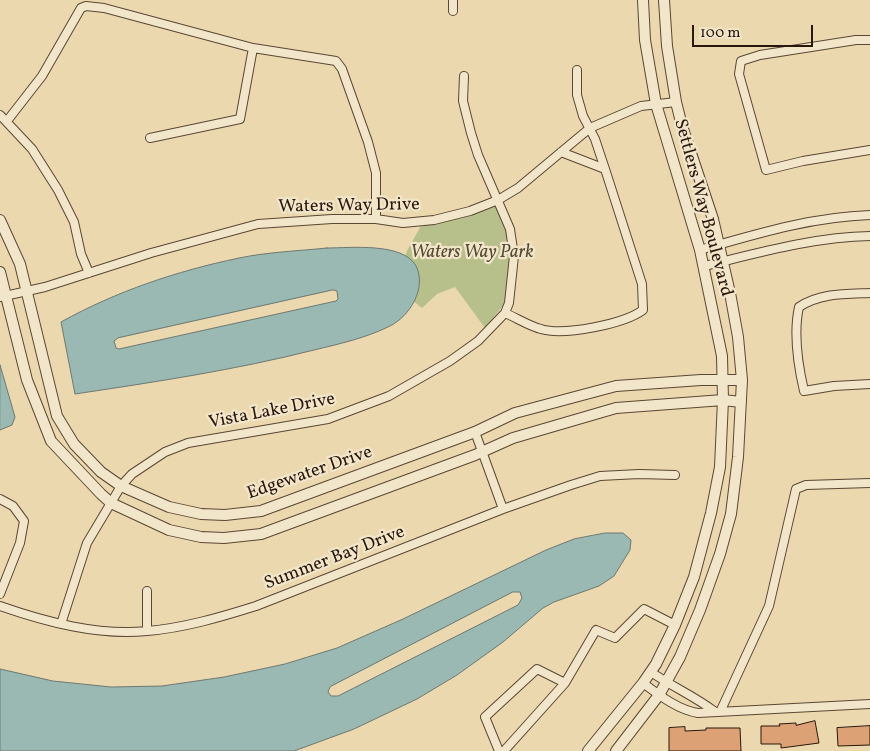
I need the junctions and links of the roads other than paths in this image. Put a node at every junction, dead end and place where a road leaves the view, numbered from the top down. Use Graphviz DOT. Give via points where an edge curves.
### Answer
graph roads {
  1 [pos="453,0"];
  2 [pos="643,0"];
  3 [pos="664,0"];
  4 [pos="453,11"];
  5 [pos="870,40"];
  6 [pos="253,48"];
  7 [pos="577,70"];
  8 [pos="464,76"];
  9 [pos="676,102"];
  10 [pos="656,104"];
  11 [pos="3,118"];
  12 [pos="590,128"];
  13 [pos="150,138"];
  14 [pos="870,150"];
  15 [pos="561,152"];
  16 [pos="605,169"];
  17 [pos="498,200"];
  18 [pos="870,215"];
  19 [pos="376,219"];
  20 [pos="0,220"];
  21 [pos="870,236"];
  22 [pos="718,245"];
  23 [pos="700,250"];
  24 [pos="722,262"];
  25 [pos="704,266"];
  26 [pos="0,272"];
  27 [pos="89,273"];
  28 [pos="26,290"];
  29 [pos="870,293"];
  30 [pos="3,296"];
  31 [pos="505,313"];
  32 [pos="722,379"];
  33 [pos="742,380"];
  34 [pos="870,384"];
  35 [pos="722,400"];
  36 [pos="741,402"];
  37 [pos="475,432"];
  38 [pos="482,451"];
  39 [pos="675,475"];
  40 [pos="870,483"];
  41 [pos="121,486"];
  42 [pos="0,500"];
  43 [pos="111,503"];
  44 [pos="504,509"];
  45 [pos="147,591"];
  46 [pos="0,594"];
  47 [pos="0,606"];
  48 [pos="62,624"];
  49 [pos="675,625"];
  50 [pos="148,631"];
  51 [pos="651,672"];
  52 [pos="566,683"];
  53 [pos="666,683"];
  54 [pos="643,684"];
  55 [pos="659,695"];
  56 [pos="870,704"];
  57 [pos="717,711"];
  58 [pos="499,751"];
  59 [pos="504,751"];
  60 [pos="588,751"];
  61 [pos="616,751"];
  1 -- 4 [label="street"];
  2 -- 10 [label="street, Settlers Way Boulevard" via="645,40"];
  3 -- 9 [label="street, Settlers Way Boulevard"];
  5 -- 14 [label="street" via="760,55 741,60 739,74 766,170"];
  6 -- 11 [label="street" via="86,6 81,8 42,76"];
  6 -- 13 [label="street" via="240,119"];
  6 -- 19 [label="street" via="336,61 342,69 376,173"];
  7 -- 12 [label="street" via="577,95"];
  8 -- 17 [label="street, Vista Lake Drive" via="463,101 471,132"];
  9 -- 10 [label="street, Waters Way Drive"];
  9 -- 22 [label="street, Settlers Way Boulevard" via="713,219"];
  10 -- 12 [label="street, Waters Way Drive" via="640,106"];
  10 -- 23 [label="street, Settlers Way Boulevard"];
  11 -- 27 [label="street" via="32,149 58,190 74,222"];
  12 -- 15 [label="street, Waters Way Drive"];
  12 -- 16 [label="street"];
  15 -- 16 [label="street"];
  15 -- 17 [label="street, Waters Way Drive" via="518,188"];
  16 -- 31 [label="street" via="642,284 643,310 621,321 574,331 542,329"];
  17 -- 19 [label="street, Waters Way Drive" via="434,220 403,223"];
  17 -- 31 [label="street, Vista Lake Drive" via="510,229 514,256 510,304"];
  18 -- 22 [label="street" via="823,219"];
  19 -- 27 [label="street, Waters Way Drive" via="258,224"];
  20 -- 28 [label="street, Edgewater Drive" via="20,264"];
  21 -- 24 [label="street" via="788,247"];
  22 -- 23 [label="street"];
  22 -- 24 [label="street, Settlers Way Boulevard"];
  23 -- 25 [label="street, Settlers Way Boulevard"];
  24 -- 25 [label="street"];
  24 -- 33 [label="street, Settlers Way Boulevard" via="736,328"];
  25 -- 32 [label="street, Settlers Way Boulevard" via="722,356"];
  26 -- 30 [label="street"];
  27 -- 28 [label="street, Waters Way Drive"];
  28 -- 30 [label="street, Waters Way Drive"];
  28 -- 41 [label="street, Edgewater Drive" via="58,416 74,444 101,472"];
  29 -- 34 [label="street" via="837,294 809,300 799,307 797,317 799,367 804,391"];
  30 -- 43 [label="street" via="27,380 51,441"];
  31 -- 41 [label="street, Vista Lake Drive" via="478,341 450,362 389,396 328,420 188,443 165,452 132,474"];
  32 -- 33 [label="street, Edgewater Drive"];
  32 -- 35 [label="street, Settlers Way Boulevard"];
  32 -- 37 [label="street, Edgewater Drive" via="616,386 515,413"];
  33 -- 36 [label="street, Settlers Way Boulevard"];
  35 -- 36 [label="street"];
  35 -- 38 [label="street" via="616,408 513,438"];
  35 -- 49 [label="street, Settlers Way Boulevard" via="720,468 711,513 694,578"];
  36 -- 53 [label="street, Settlers Way Boulevard" via="731,514 697,618"];
  37 -- 38 [label="street"];
  37 -- 41 [label="street, Edgewater Drive" via="261,511 224,516 201,514 169,507"];
  38 -- 43 [label="street" via="261,534 201,537 169,530"];
  38 -- 44 [label="street"];
  39 -- 44 [label="street, Summer Bay Drive" via="600,476"];
  40 -- 57 [label="street" via="806,485 796,489 769,606"];
  41 -- 43 [label="street, Vista Lake Drive"];
  42 -- 46 [label="street" via="13,506 24,521 20,543"];
  43 -- 48 [label="street, Vista Lake Drive" via="87,544"];
  44 -- 50 [label="street, Summer Bay Drive" via="256,606 216,618"];
  45 -- 50 [label="street"];
  47 -- 48 [label="street, Summer Bay Drive"];
  48 -- 50 [label="street, Summer Bay Drive" via="111,631"];
  49 -- 51 [label="street, Settlers Way Boulevard"];
  49 -- 52 [label="street" via="644,609 615,638 596,630"];
  51 -- 53 [label="street"];
  51 -- 54 [label="street, Settlers Way Boulevard"];
  52 -- 58 [label="street" via="537,669 485,717"];
  52 -- 59 [label="street"];
  53 -- 55 [label="street, Settlers Way Boulevard"];
  53 -- 57 [label="street"];
  54 -- 55 [label="street"];
  54 -- 60 [label="street, Settlers Way Boulevard"];
  55 -- 57 [label="street" via="689,712"];
  55 -- 61 [label="street, Settlers Way Boulevard"];
  56 -- 57 [label="street"];
}
